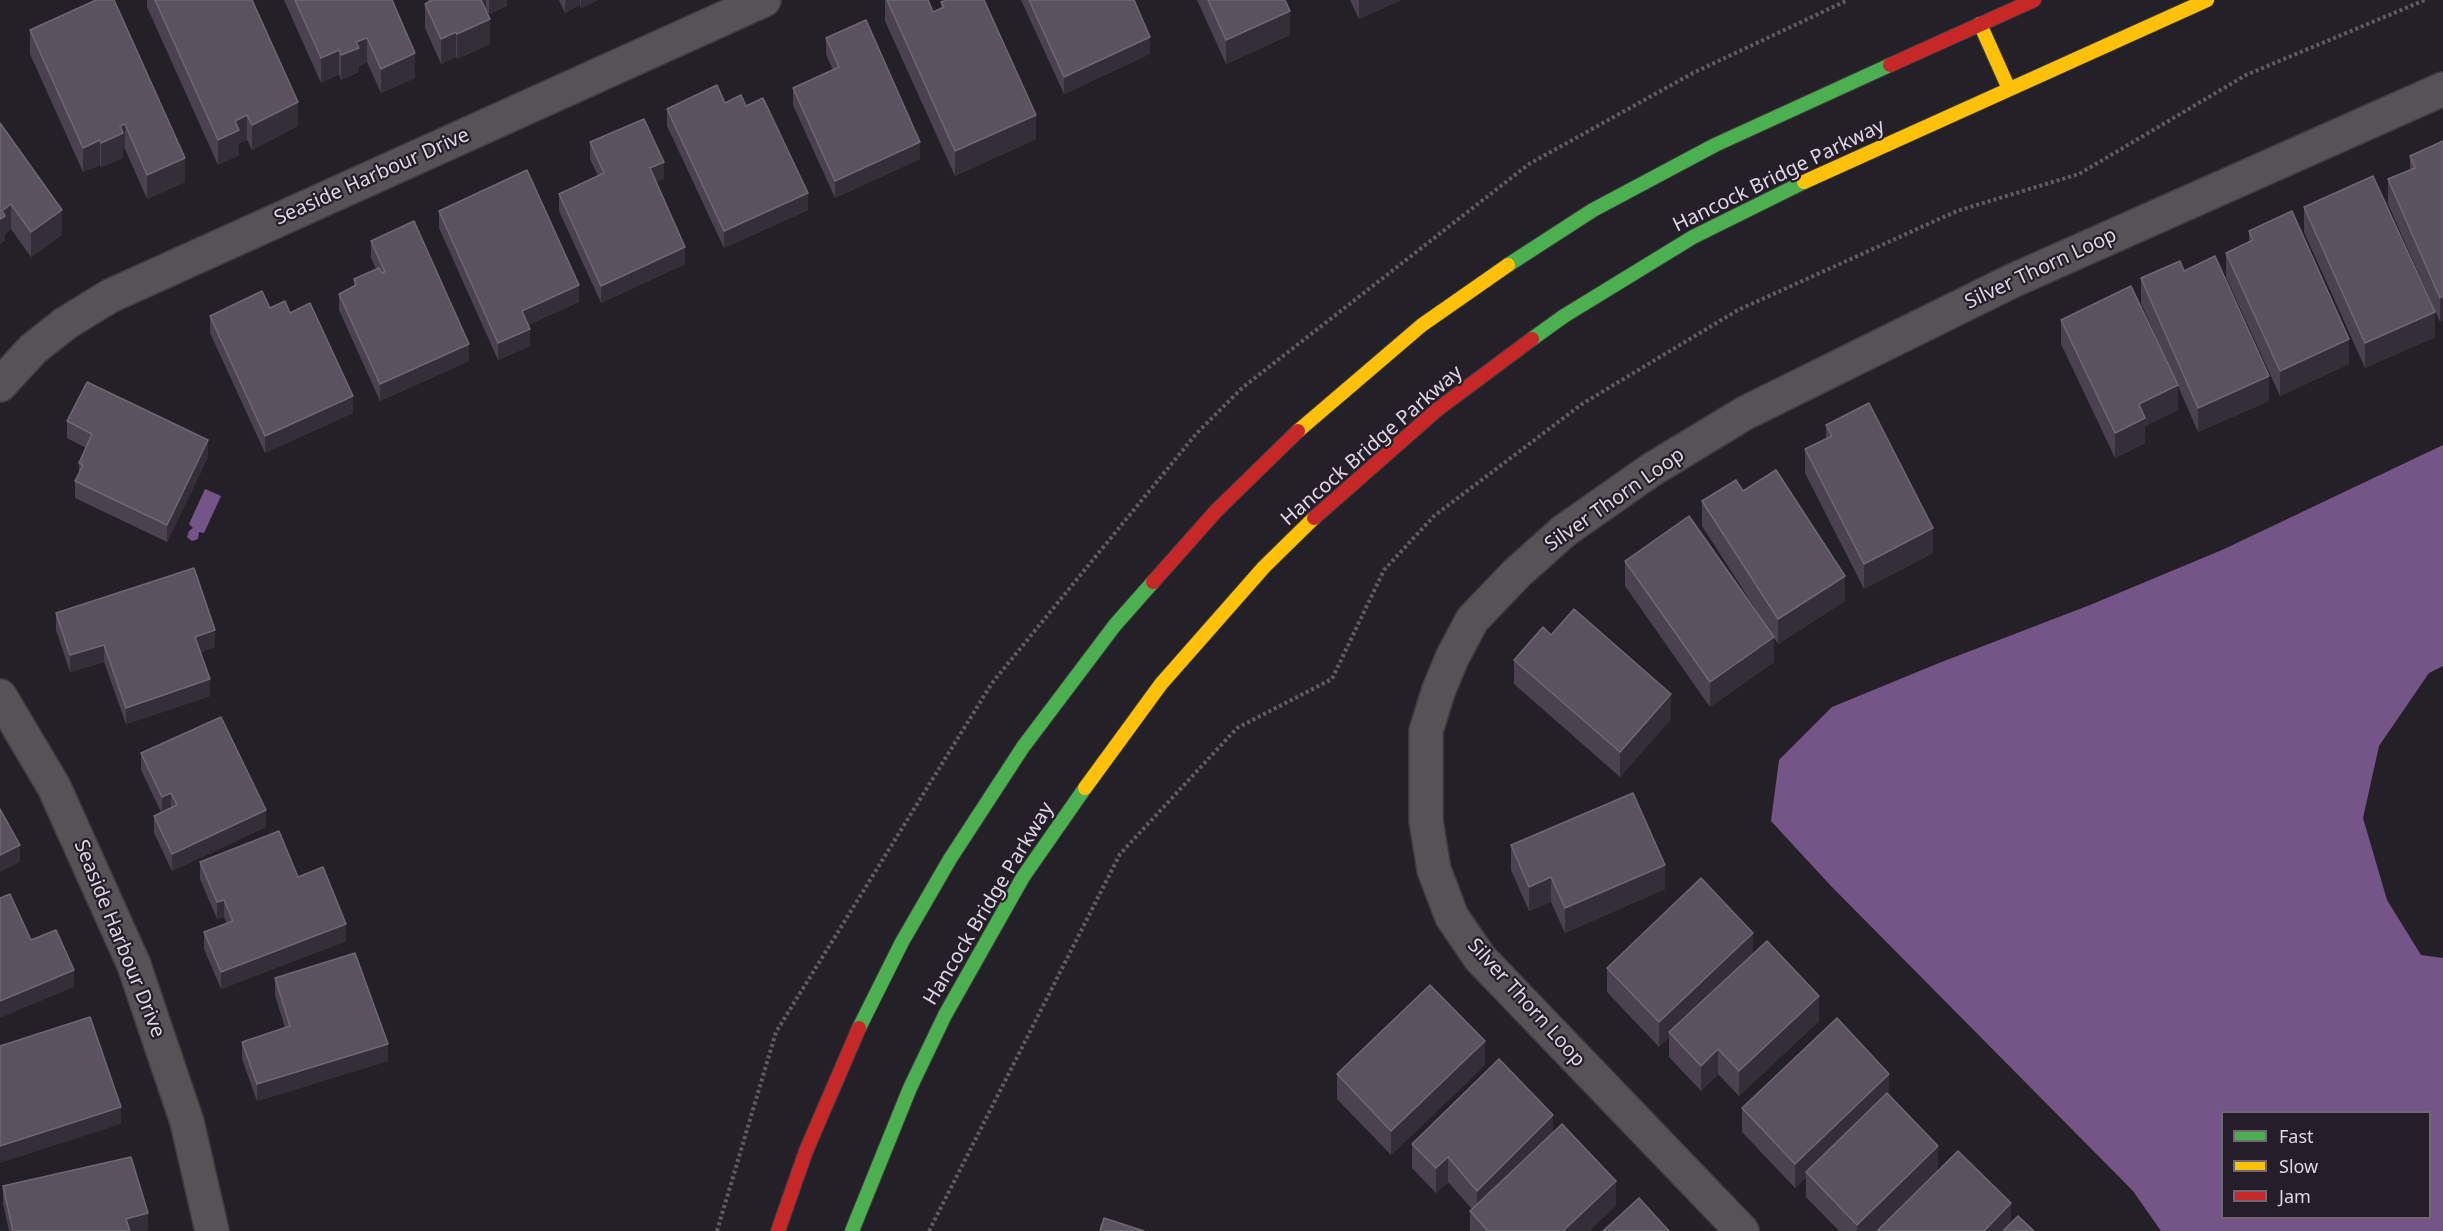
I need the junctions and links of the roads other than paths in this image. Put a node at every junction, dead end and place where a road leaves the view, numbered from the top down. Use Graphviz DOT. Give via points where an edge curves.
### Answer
graph roads {
  1 [pos="764,0"];
  2 [pos="2034,0"];
  3 [pos="2206,0"];
  4 [pos="1980,24"];
  5 [pos="2009,89"];
  6 [pos="2443,89"];
  7 [pos="0,385"];
  8 [pos="0,696"];
  9 [pos="212,1231"];
  10 [pos="778,1231"];
  11 [pos="852,1231"];
  12 [pos="1742,1231"];
  1 -- 7 [label="street, Seaside Harbour Drive" via="110,296 33,349"];
  2 -- 4 [label="main road"];
  3 -- 5 [label="main road, Hancock Bridge Parkway"];
  4 -- 5 [label="main road"];
  4 -- 10 [label="main road" via="1715,145 1593,210 1535,246 1386,355 1316,414 1217,510 1108,634 1023,747 950,859 867,1010 806,1150"];
  5 -- 11 [label="main road, Hancock Bridge Parkway" via="1693,237 1564,316 1438,409 1264,567 1161,684 1023,877 945,1015 910,1088"];
  6 -- 12 [label="street, Silver Thorn Loop" via="2012,280 1745,413 1564,531 1472,620 1452,658 1426,731 1426,821 1434,870 1452,917 1480,958"];
  8 -- 9 [label="street, Seaside Harbour Drive" via="54,787 134,965 187,1122"];
}
